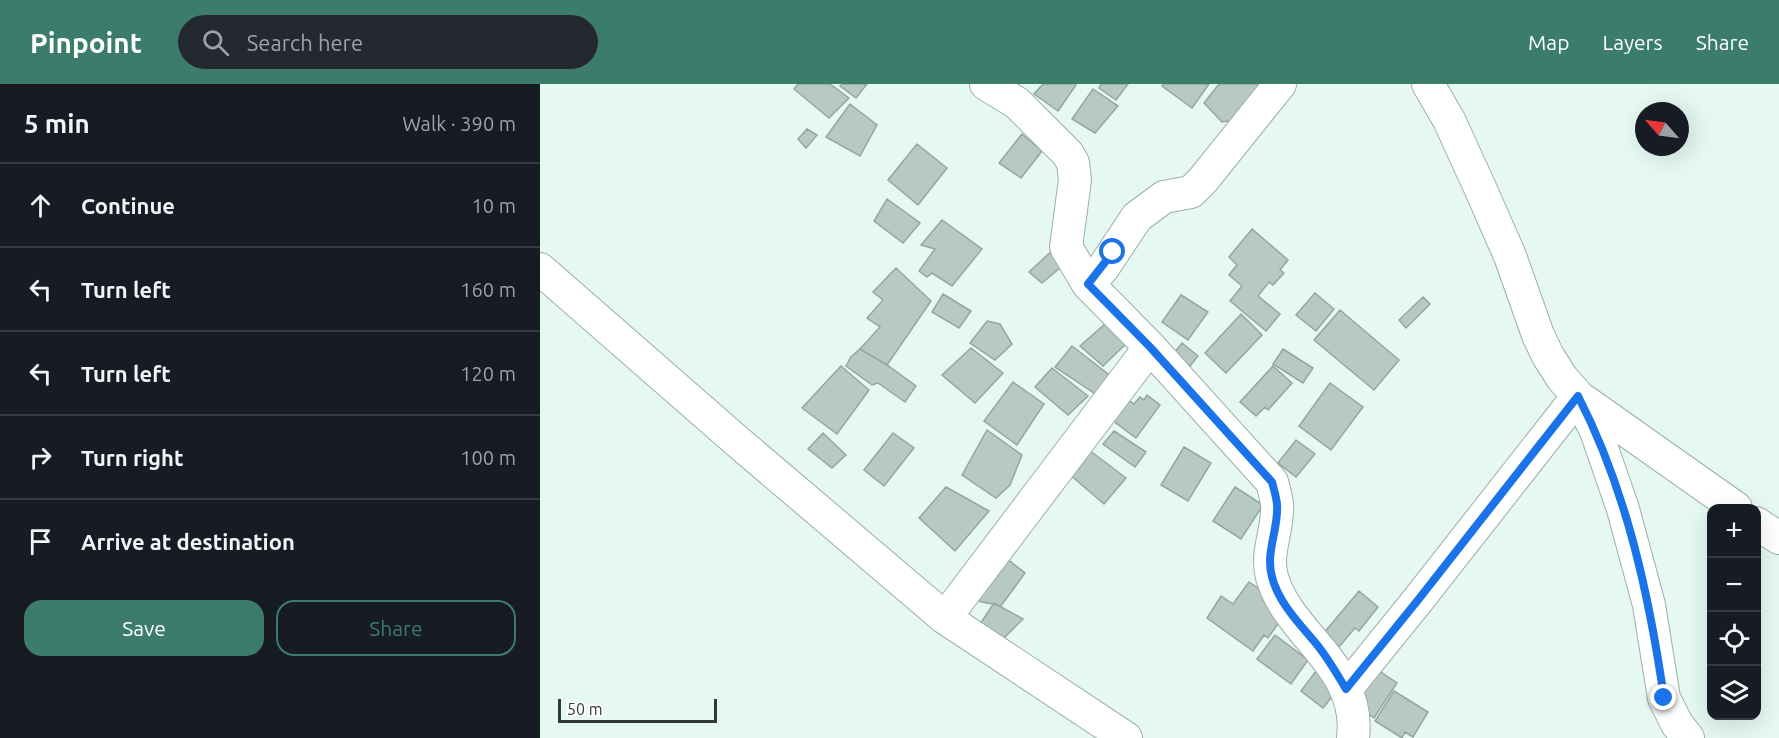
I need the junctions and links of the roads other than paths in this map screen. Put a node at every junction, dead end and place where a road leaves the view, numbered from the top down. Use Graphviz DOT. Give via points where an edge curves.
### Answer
graph roads {
  1 [pos="986,84"];
  2 [pos="1280,84"];
  3 [pos="1428,84"];
  4 [pos="540,269"];
  5 [pos="1088,284"];
  6 [pos="1150,347"];
  7 [pos="1578,396"];
  8 [pos="1730,504"];
  9 [pos="945,618"];
  10 [pos="1346,689"];
  11 [pos="1126,738"];
  12 [pos="1353,738"];
  13 [pos="1688,738"];
  1 -- 5 [label="street" via="1017,103 1073,163 1075,180 1066,247"];
  2 -- 5 [label="street" via="1191,192 1164,198 1137,217"];
  3 -- 7 [label="street" via="1449,120 1510,256 1543,346"];
  4 -- 9 [label="street"];
  5 -- 6 [label="street"];
  6 -- 9 [label="street"];
  6 -- 10 [label="street" via="1272,482 1277,506 1270,561 1272,577 1288,609"];
  7 -- 8 [label="street"];
  7 -- 10 [label="street"];
  7 -- 13 [label="street" via="1600,442 1626,519 1649,605 1664,698"];
  9 -- 11 [label="street"];
  10 -- 12 [label="street"];
}
